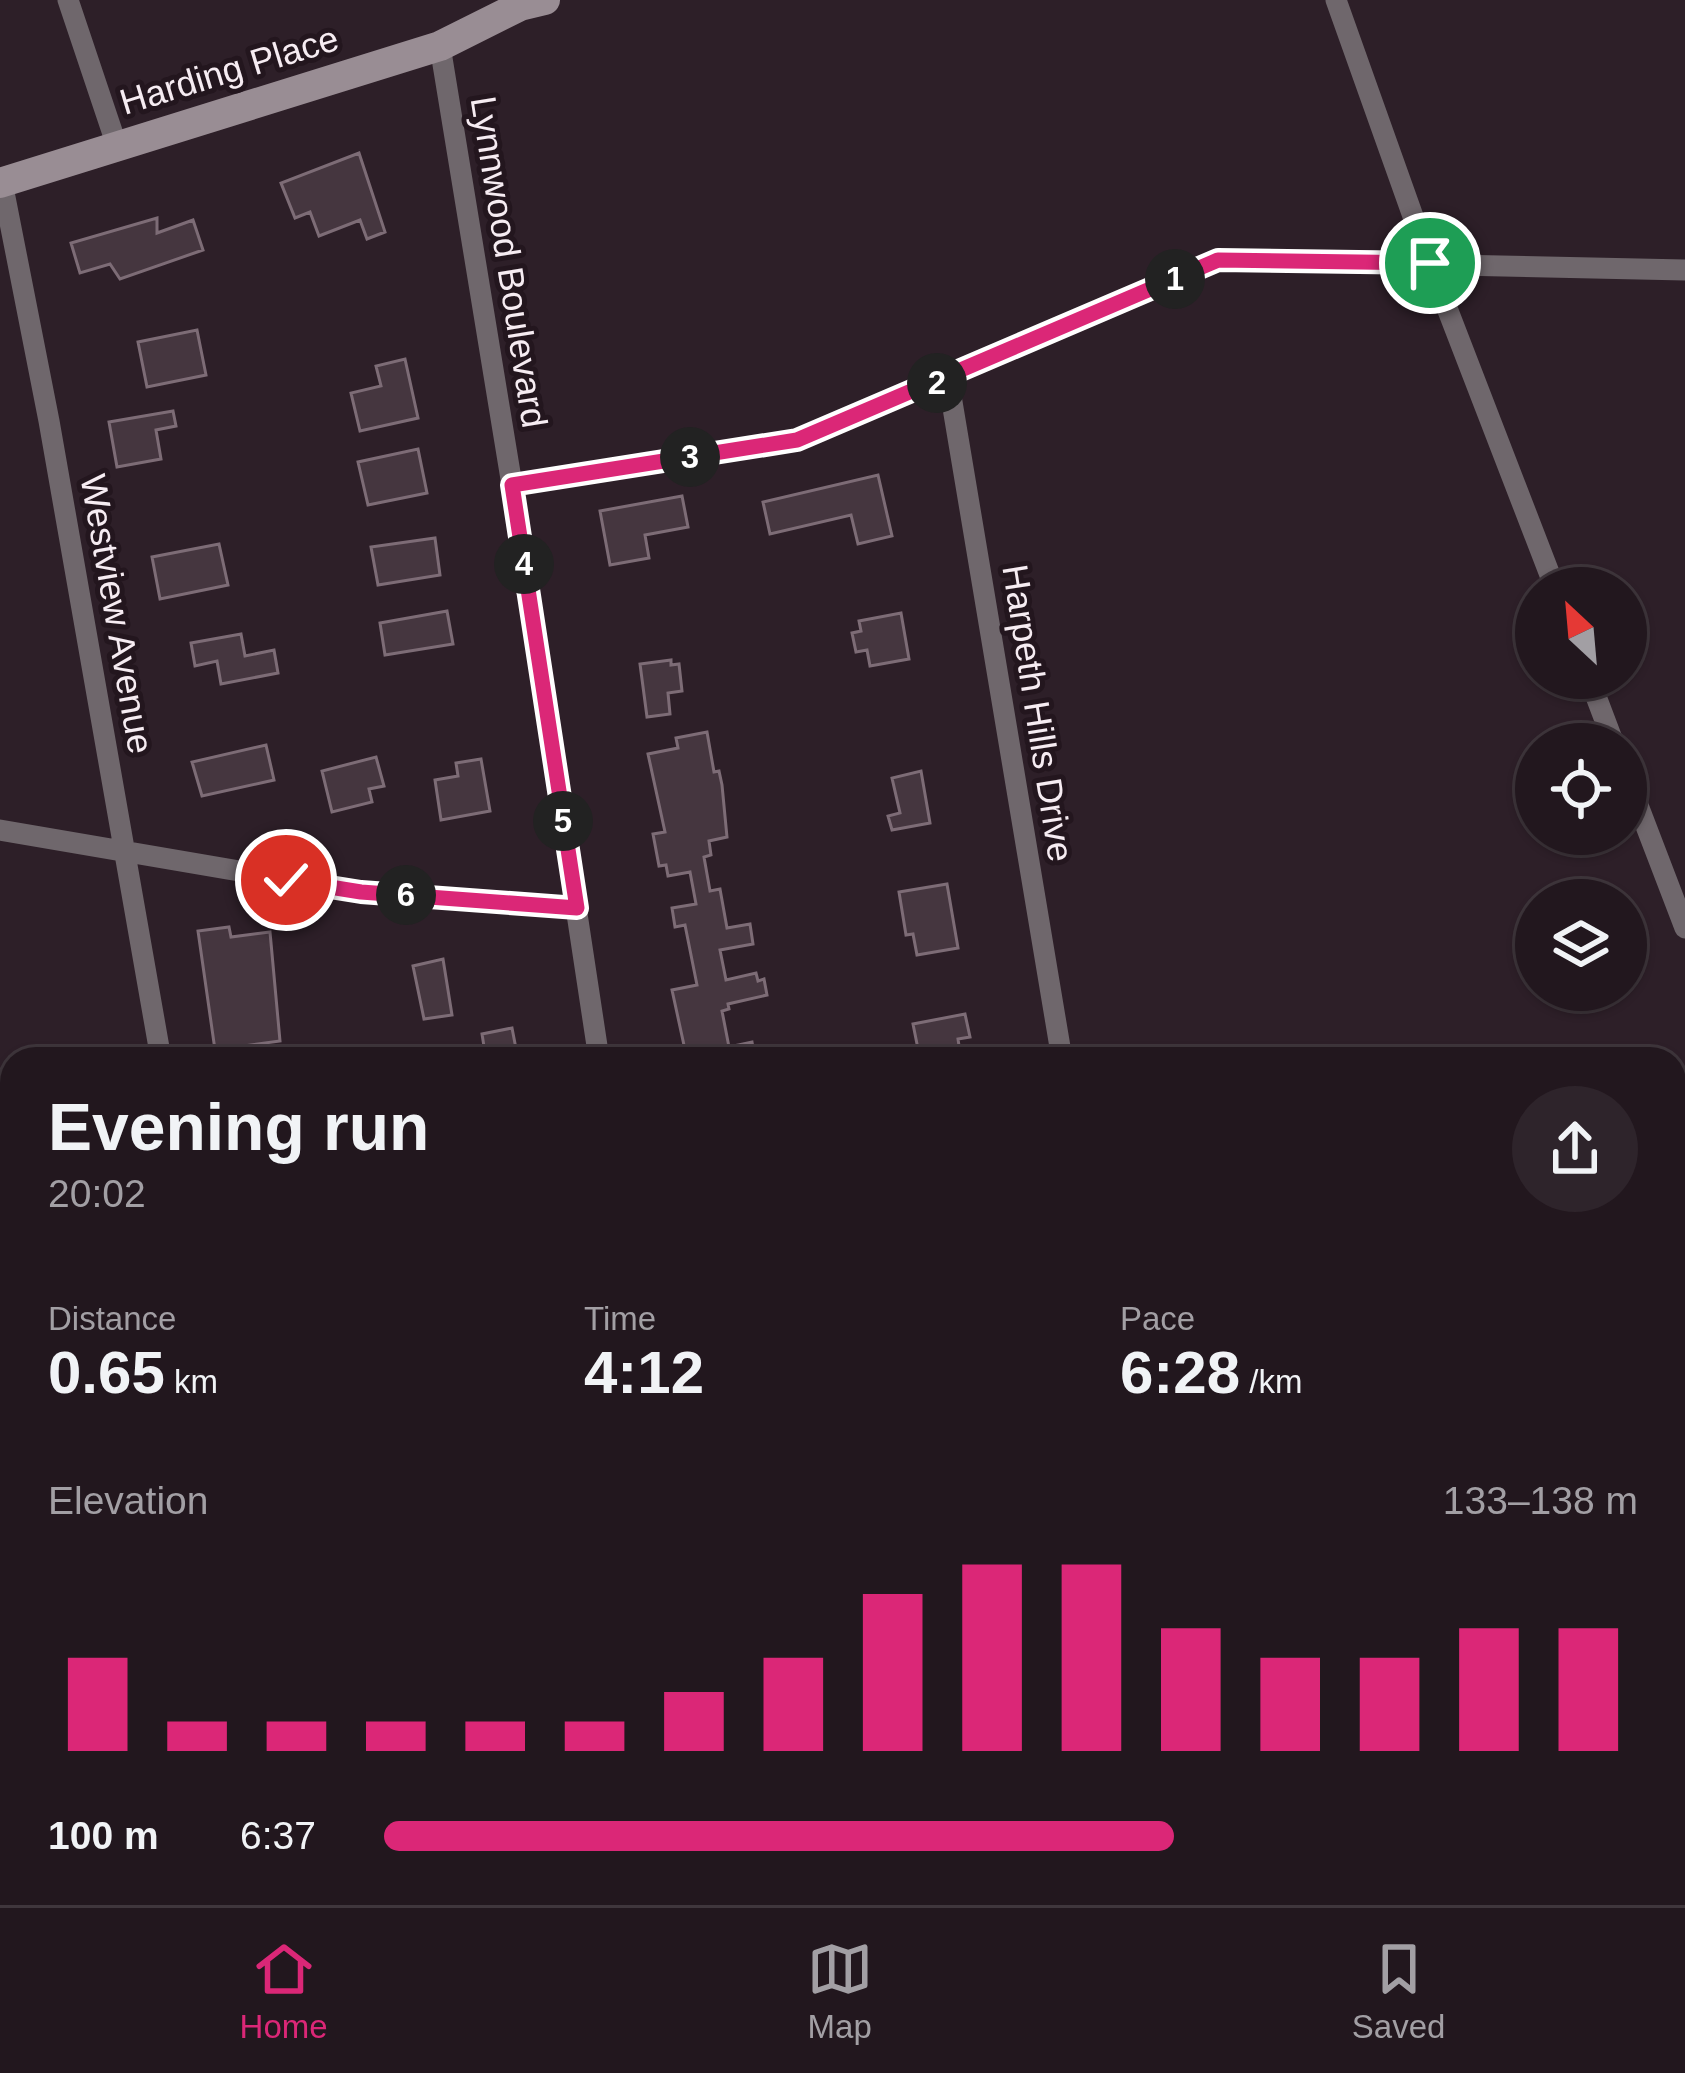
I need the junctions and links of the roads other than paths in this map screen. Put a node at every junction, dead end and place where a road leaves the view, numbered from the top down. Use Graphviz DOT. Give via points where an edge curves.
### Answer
graph roads {
  1 [pos="68,0"];
  2 [pos="545,0"];
  3 [pos="1336,0"];
  4 [pos="440,46"];
  5 [pos="117,146"];
  6 [pos="1,183"];
  7 [pos="1430,263"];
  8 [pos="1685,270"];
  9 [pos="948,378"];
  10 [pos="512,485"];
  11 [pos="1547,567"];
  12 [pos="1647,829"];
  13 [pos="0,830"];
  14 [pos="127,853"];
  15 [pos="577,908"];
  16 [pos="1685,928"];
  17 [pos="159,1047"];
  18 [pos="597,1047"];
  19 [pos="1060,1047"];
  1 -- 5 [label="street"];
  2 -- 4 [label="main road, Harding Place"];
  3 -- 7 [label="street"];
  4 -- 5 [label="main road, Harding Place"];
  4 -- 10 [label="street, Lynnwood Boulevard"];
  5 -- 6 [label="main road, Harding Place"];
  6 -- 14 [label="street, Westview Avenue"];
  7 -- 8 [label="street"];
  7 -- 9 [label="street" via="1218,260"];
  7 -- 11 [label="street"];
  9 -- 10 [label="street" via="797,440"];
  9 -- 19 [label="street, Harpeth Hills Drive"];
  10 -- 15 [label="street, Lynnwood Boulevard"];
  12 -- 16 [label="street"];
  13 -- 14 [label="street"];
  14 -- 15 [label="street" via="361,892"];
  14 -- 17 [label="street, Westview Avenue"];
  15 -- 18 [label="street, Lynnwood Boulevard"];
}
